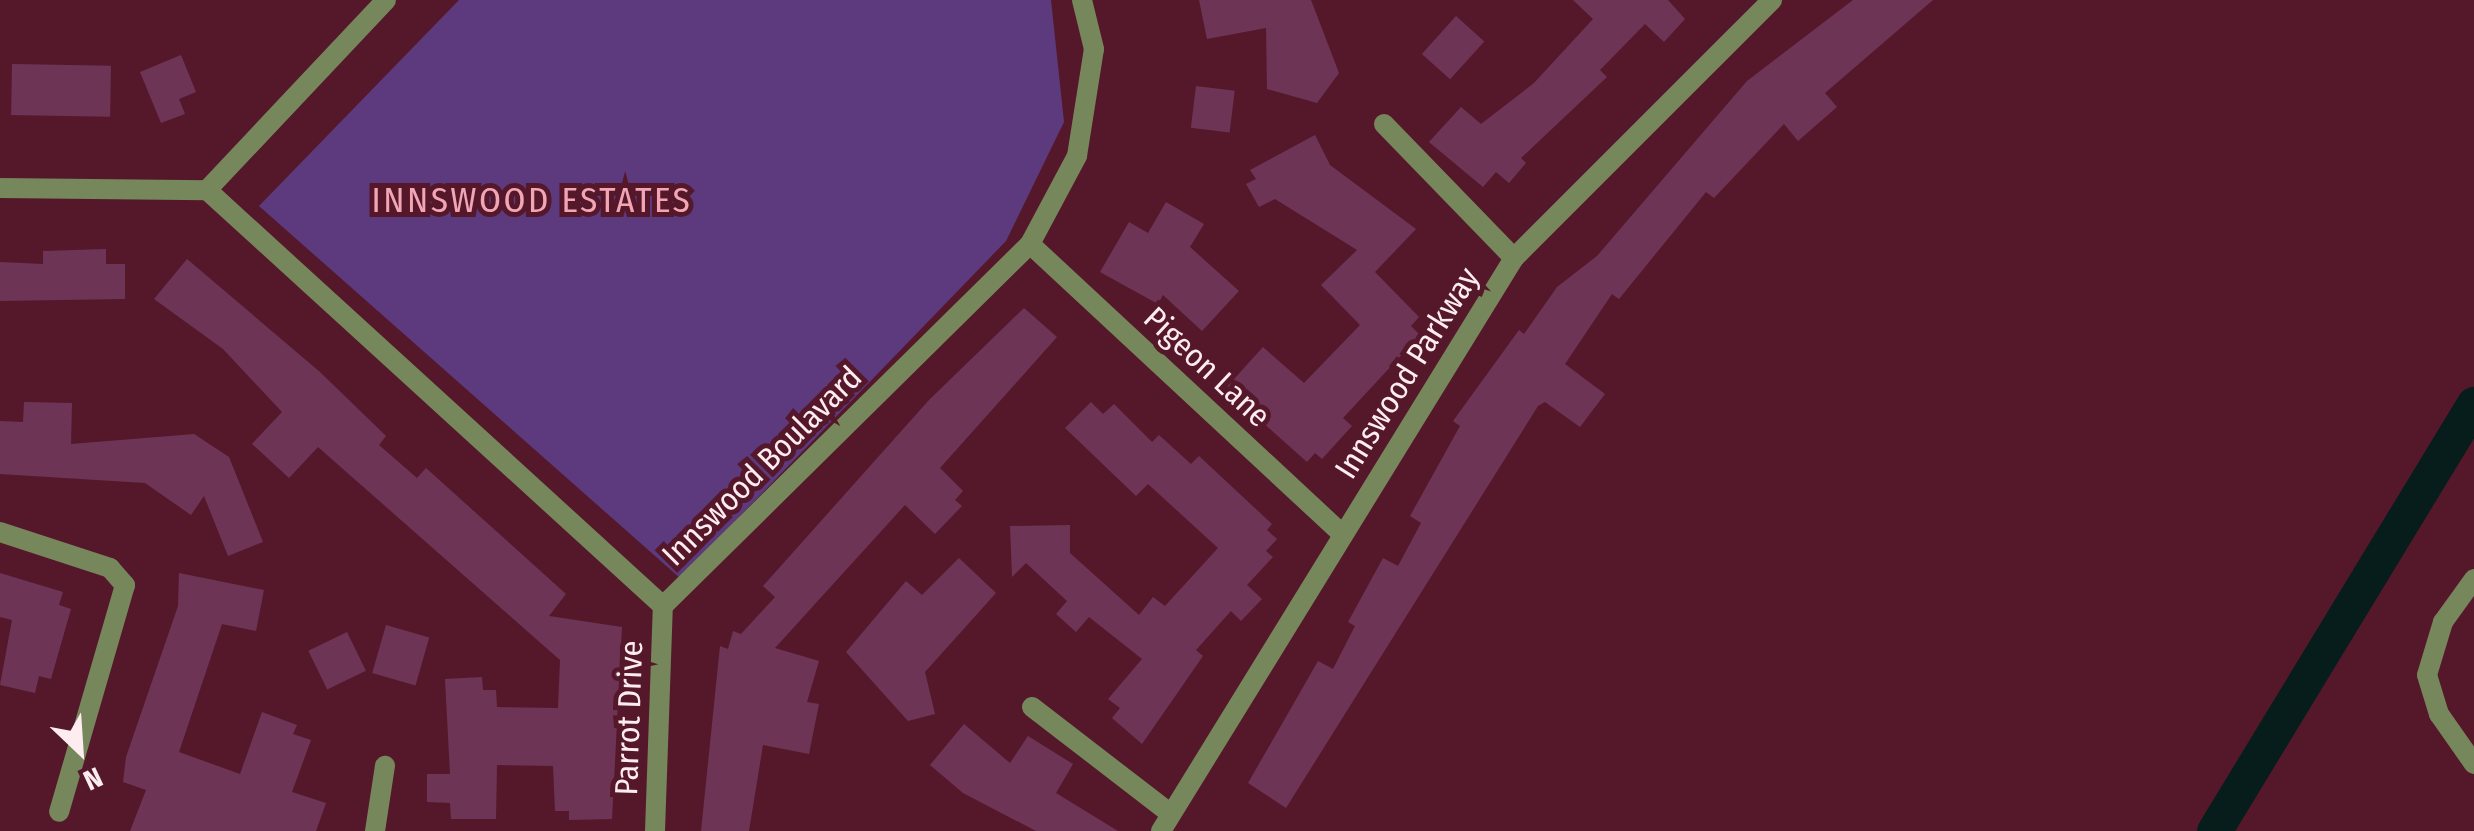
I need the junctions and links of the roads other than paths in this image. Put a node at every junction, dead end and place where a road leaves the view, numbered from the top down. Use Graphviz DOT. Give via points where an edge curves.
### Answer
graph roads {
  1 [pos="386,0"];
  2 [pos="1082,0"];
  3 [pos="1772,0"];
  4 [pos="1384,124"];
  5 [pos="0,188"];
  6 [pos="208,190"];
  7 [pos="1030,244"];
  8 [pos="1514,258"];
  9 [pos="0,532"];
  10 [pos="1342,534"];
  11 [pos="2474,579"];
  12 [pos="663,606"];
  13 [pos="1032,706"];
  14 [pos="2474,764"];
  15 [pos="385,766"];
  16 [pos="59,812"];
  17 [pos="1166,823"];
  18 [pos="375,831"];
  19 [pos="656,831"];
  1 -- 6 [label="street"];
  2 -- 7 [label="street, Innswood Boulavard" via="1094,49 1077,156"];
  3 -- 8 [label="street, Innswood Parkway"];
  4 -- 8 [label="street"];
  5 -- 6 [label="street"];
  6 -- 12 [label="street, Innswood Boulavard"];
  7 -- 10 [label="street, Pigeon Lane"];
  7 -- 12 [label="street, Innswood Boulavard"];
  8 -- 10 [label="street, Innswood Parkway"];
  9 -- 16 [label="street" via="110,568 126,585"];
  10 -- 17 [label="street, Innswood Parkway"];
  11 -- 14 [label="street" via="2443,622 2428,675 2439,714"];
  12 -- 19 [label="street, Parrot Drive"];
  13 -- 17 [label="street"];
  15 -- 18 [label="street"];
}
